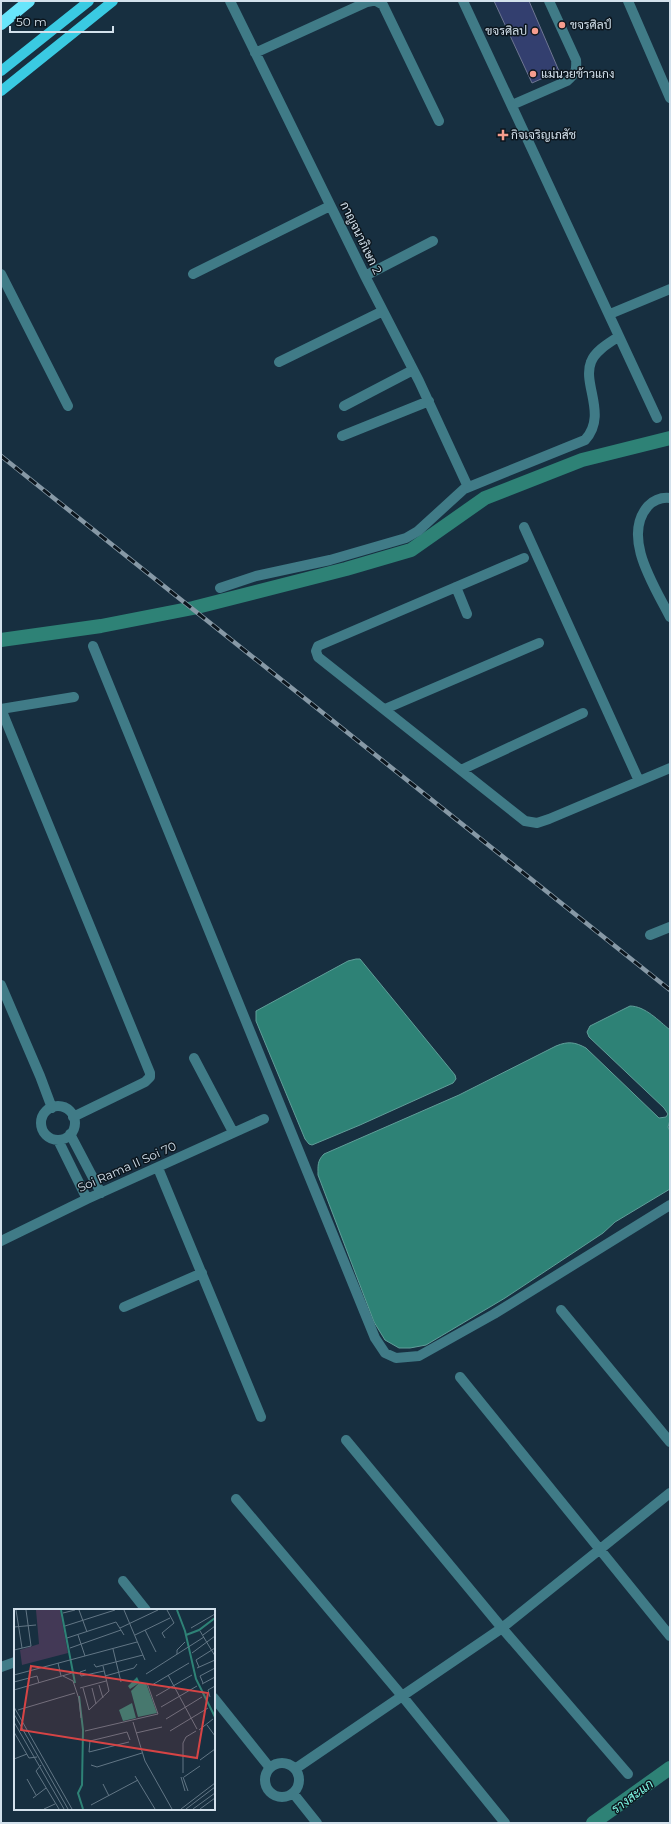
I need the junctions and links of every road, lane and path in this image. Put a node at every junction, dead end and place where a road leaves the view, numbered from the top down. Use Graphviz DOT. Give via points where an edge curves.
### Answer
graph roads {
  1 [pos="29,1"];
  2 [pos="89,1"];
  3 [pos="113,1"];
  4 [pos="230,1"];
  5 [pos="372,1"];
  6 [pos="376,1"];
  7 [pos="463,1"];
  8 [pos="549,1"];
  9 [pos="628,1"];
  10 [pos="1,24"];
  11 [pos="255,53"];
  12 [pos="1,71"];
  13 [pos="1,91"];
  14 [pos="670,98"];
  15 [pos="512,105"];
  16 [pos="439,121"];
  17 [pos="330,206"];
  18 [pos="433,241"];
  19 [pos="1,274"];
  20 [pos="193,274"];
  21 [pos="365,276"];
  22 [pos="670,289"];
  23 [pos="383,311"];
  24 [pos="610,314"];
  25 [pos="618,336"];
  26 [pos="280,362"];
  27 [pos="414,370"];
  28 [pos="428,401"];
  29 [pos="68,406"];
  30 [pos="344,406"];
  31 [pos="657,418"];
  32 [pos="342,436"];
  33 [pos="468,487"];
  34 [pos="670,498"];
  35 [pos="524,527"];
  36 [pos="524,558"];
  37 [pos="456,587"];
  38 [pos="220,588"];
  39 [pos="467,614"];
  40 [pos="670,617"];
  41 [pos="539,642"];
  42 [pos="93,646"];
  43 [pos="74,697"];
  44 [pos="1,709"];
  45 [pos="384,709"];
  46 [pos="583,713"];
  47 [pos="670,768"];
  48 [pos="461,770"];
  49 [pos="640,781"];
  50 [pos="670,927"];
  51 [pos="650,935"];
  52 [pos="1,985"];
  53 [pos="194,1058"];
  54 [pos="52,1108"];
  55 [pos="73,1117"];
  56 [pos="264,1119"];
  57 [pos="233,1132"];
  58 [pos="70,1134"];
  59 [pos="58,1140"];
  60 [pos="158,1168"];
  61 [pos="101,1193"];
  62 [pos="87,1199"];
  63 [pos="670,1204"];
  64 [pos="1,1241"];
  65 [pos="202,1273"];
  66 [pos="124,1307"];
  67 [pos="561,1310"];
  68 [pos="460,1377"];
  69 [pos="261,1417"];
  70 [pos="346,1440"];
  71 [pos="670,1442"];
  72 [pos="670,1493"];
  73 [pos="236,1499"];
  74 [pos="601,1550"];
  75 [pos="123,1581"];
  76 [pos="145,1609"];
  77 [pos="502,1628"];
  78 [pos="670,1636"];
  79 [pos="14,1662"];
  80 [pos="1,1667"];
  81 [pos="403,1697"];
  82 [pos="215,1699"];
  83 [pos="270,1768"];
  84 [pos="295,1769"];
  85 [pos="628,1774"];
  86 [pos="293,1793"];
  87 [pos="317,1823"];
  88 [pos="505,1823"];
  1 -- 10 [label="highway"];
  2 -- 12 [label="main road"];
  3 -- 13 [label="main road"];
  4 -- 11 [label="street, กาญจนาภิเษก 2"];
  5 -- 11 [label="street"];
  6 -- 16 [label="street" via="383,5"];
  7 -- 15 [label="street"];
  8 -- 15 [label="street" via="576,60 577,70 567,81"];
  9 -- 14 [label="street"];
  11 -- 17 [label="street, กาญจนาภิเษก 2"];
  15 -- 24 [label="street"];
  17 -- 20 [label="street"];
  17 -- 21 [label="street, กาญจนาภิเษก 2"];
  18 -- 21 [label="street"];
  19 -- 29 [label="street"];
  21 -- 23 [label="street, กาญจนาภิเษก 2"];
  22 -- 24 [label="street"];
  23 -- 26 [label="street"];
  23 -- 27 [label="street, กาญจนาภิเษก 2"];
  24 -- 25 [label="street"];
  25 -- 31 [label="street"];
  25 -- 33 [label="street" via="597,353 591,362 590,376 595,409 593,426 585,440"];
  27 -- 28 [label="street, กาญจนาภิเษก 2"];
  27 -- 30 [label="street"];
  28 -- 32 [label="street"];
  28 -- 33 [label="street, กาญจนาภิเษก 2"];
  33 -- 38 [label="street" via="418,531 406,538 330,560 256,576"];
  34 -- 40 [label="street" via="659,498 650,504 641,514 638,531 641,554 647,572"];
  35 -- 49 [label="street"];
  36 -- 37 [label="street"];
  37 -- 39 [label="street"];
  37 -- 45 [label="street" via="318,646 318,657"];
  41 -- 45 [label="street"];
  42 -- 63 [label="street" via="375,1338 385,1353 396,1358 410,1358 433,1350"];
  43 -- 44 [label="street"];
  44 -- 55 [label="street" via="150,1073 145,1082"];
  45 -- 48 [label="street"];
  46 -- 48 [label="street"];
  47 -- 49 [label="street"];
  48 -- 49 [label="street" via="525,821 537,823"];
  50 -- 51 [label="street"];
  52 -- 54 [label="street"];
  53 -- 57 [label="street"];
  54 -- 55 [label="street" via="62,1107"];
  54 -- 59 [label="street" via="44,1114 41,1124 48,1137"];
  55 -- 58 [label="street" via="74,1126"];
  56 -- 57 [label="street, Soi Rama II Soi 70"];
  57 -- 60 [label="street, Soi Rama II Soi 70"];
  58 -- 59 [label="street"];
  58 -- 61 [label="street"];
  59 -- 62 [label="street"];
  60 -- 61 [label="street, Soi Rama II Soi 70"];
  60 -- 65 [label="street"];
  61 -- 62 [label="street, Soi Rama II Soi 70"];
  62 -- 64 [label="street, Soi Rama II Soi 70"];
  65 -- 66 [label="street"];
  65 -- 69 [label="street"];
  67 -- 71 [label="street"];
  68 -- 74 [label="street"];
  70 -- 77 [label="street"];
  72 -- 74 [label="street"];
  73 -- 81 [label="street"];
  74 -- 77 [label="street"];
  74 -- 78 [label="street"];
  75 -- 76 [label="street"];
  77 -- 81 [label="street"];
  77 -- 85 [label="street"];
  79 -- 80 [label="street"];
  81 -- 84 [label="street"];
  81 -- 88 [label="street"];
  82 -- 83 [label="street"];
  83 -- 84 [label="street" via="283,1763"];
  83 -- 86 [label="street" via="264,1781 268,1790 279,1797"];
  84 -- 86 [label="street" via="299,1781"];
  86 -- 87 [label="street"];
}
